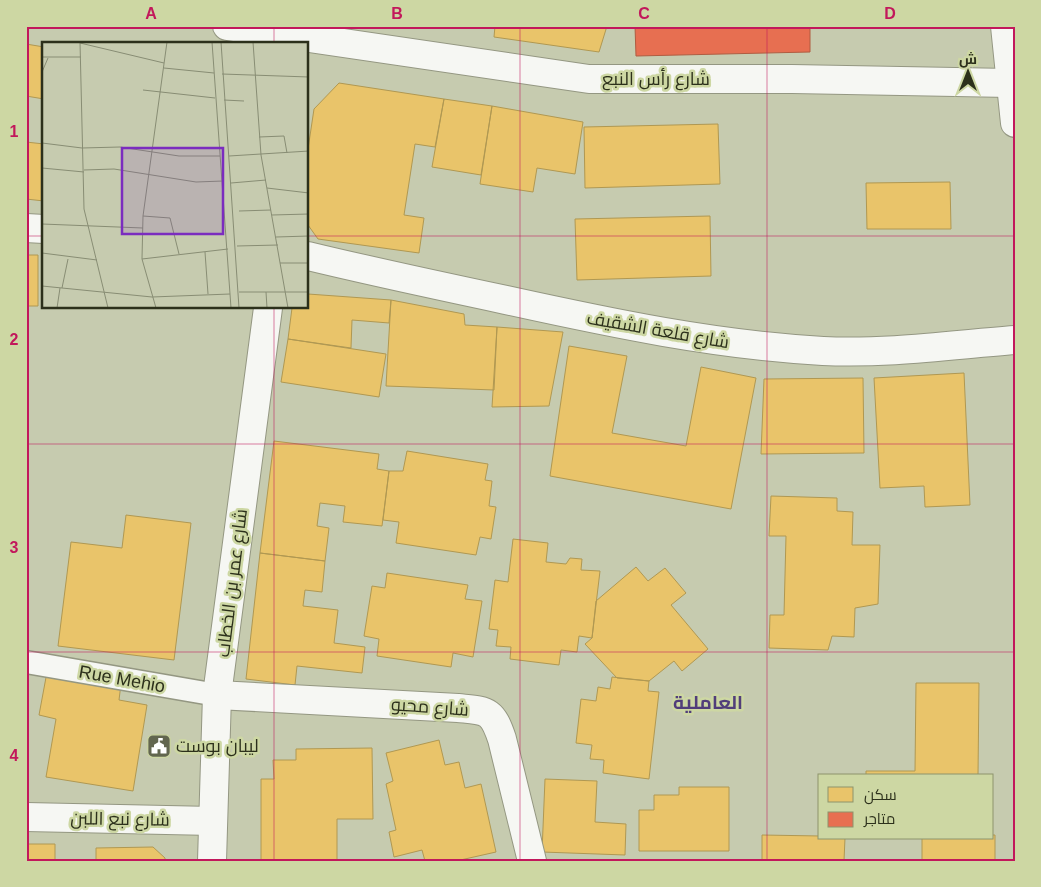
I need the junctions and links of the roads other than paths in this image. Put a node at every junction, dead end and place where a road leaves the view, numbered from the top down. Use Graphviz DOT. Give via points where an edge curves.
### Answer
graph roads {
  1 [pos="227,26"];
  2 [pos="1005,26"];
  3 [pos="301,36"];
  4 [pos="1012,83"];
  5 [pos="1015,123"];
  6 [pos="26,228"];
  7 [pos="42,229"];
  8 [pos="309,256"];
  9 [pos="268,309"];
  10 [pos="1015,340"];
  11 [pos="26,662"];
  12 [pos="217,695"];
  13 [pos="26,817"];
  14 [pos="213,821"];
  15 [pos="212,861"];
  16 [pos="532,861"];
  1 -- 3 [label="street, شارع رأس النبع"];
  2 -- 4 [label="street"];
  3 -- 4 [label="street, شارع رأس النبع" via="589,79"];
  4 -- 5 [label="street"];
  6 -- 7 [label="street"];
  8 -- 10 [label="street, شارع قلعة الشقيف" via="597,320 687,337 762,346 825,351 904,350"];
  9 -- 12 [label="street, شارع عمر بن الخطاب"];
  11 -- 12 [label="street, Rue Mehio"];
  12 -- 14 [label="street, شارع عمر بن الخطاب"];
  12 -- 16 [label="street, شارع محيو" via="485,711 497,725 502,739"];
  13 -- 14 [label="street, شارع نبع اللبن"];
  14 -- 15 [label="street, شارع عمر بن الخطاب"];
}
